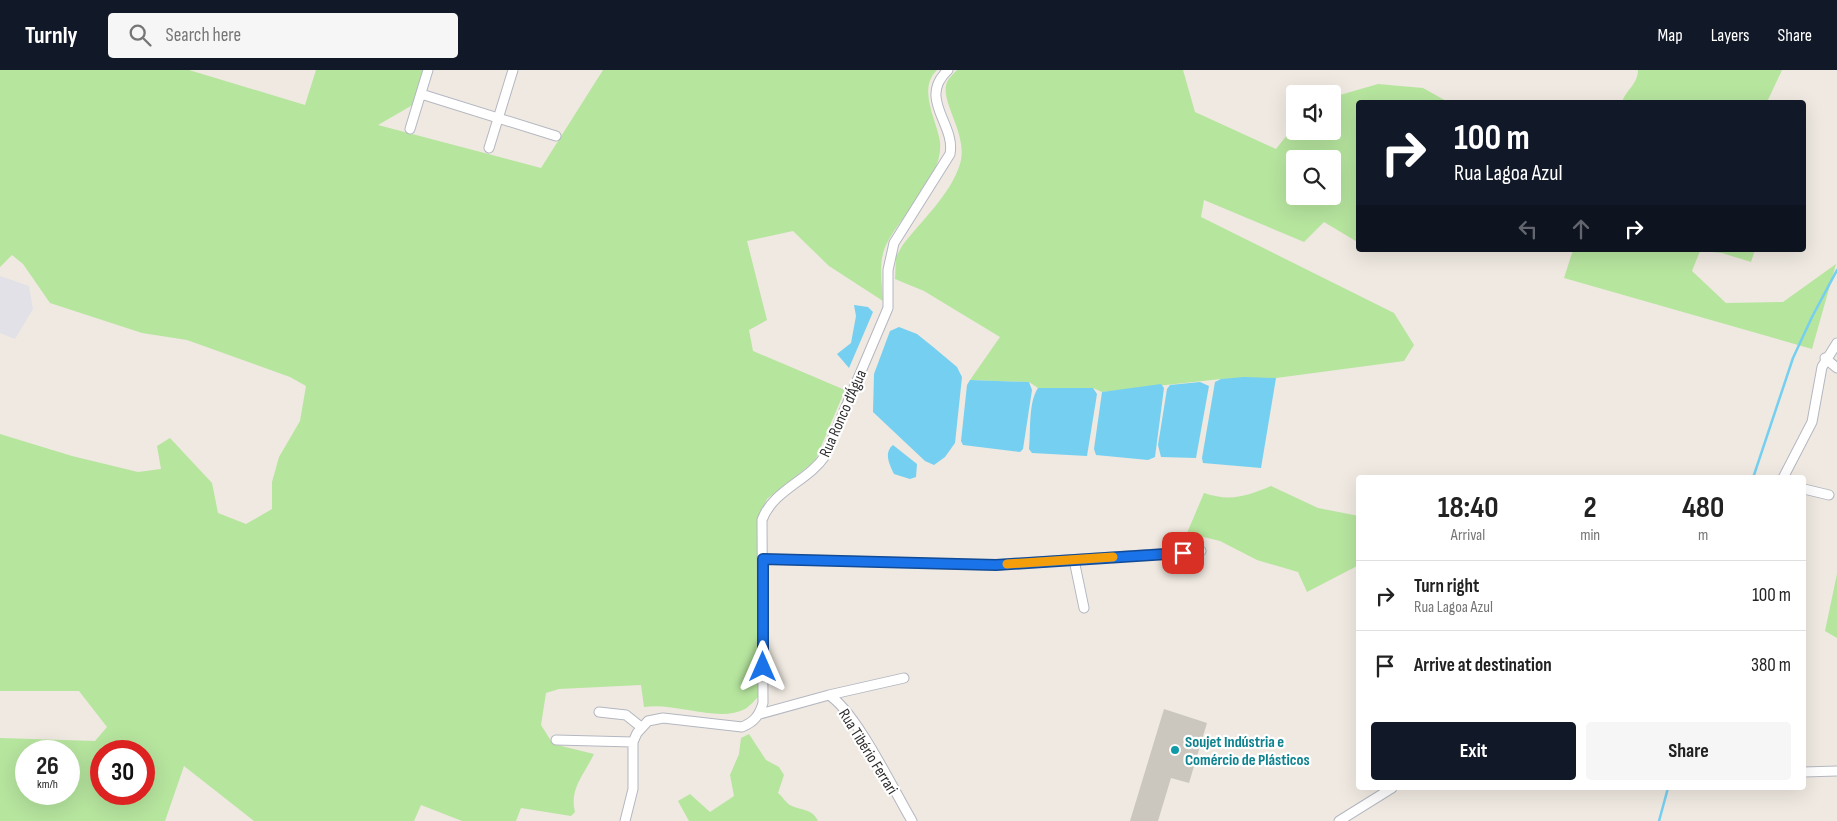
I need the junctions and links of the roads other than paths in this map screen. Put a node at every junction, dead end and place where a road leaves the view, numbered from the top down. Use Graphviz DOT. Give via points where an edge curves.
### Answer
graph roads {
  1 [pos="428,70"];
  2 [pos="513,70"];
  3 [pos="948,70"];
  4 [pos="421,94"];
  5 [pos="498,118"];
  6 [pos="410,129"];
  7 [pos="556,136"];
  8 [pos="489,148"];
  9 [pos="1837,343"];
  10 [pos="1825,358"];
  11 [pos="1837,368"];
  12 [pos="1785,475"];
  13 [pos="1806,489"];
  14 [pos="1829,495"];
  15 [pos="1201,551"];
  16 [pos="763,559"];
  17 [pos="1074,560"];
  18 [pos="1084,608"];
  19 [pos="904,678"];
  20 [pos="829,695"];
  21 [pos="599,712"];
  22 [pos="760,714"];
  23 [pos="641,727"];
  24 [pos="556,740"];
  25 [pos="633,742"];
  26 [pos="1837,771"];
  27 [pos="1806,772"];
  28 [pos="1389,790"];
  29 [pos="625,821"];
  30 [pos="912,821"];
  31 [pos="1339,821"];
  1 -- 4 [label="street"];
  2 -- 5 [label="street"];
  3 -- 16 [label="street, Rua Ronco d’Água" via="938,83 936,100 950,140 950,154 894,243 888,270 888,308 825,456 818,466 765,510 762,520"];
  4 -- 5 [label="street"];
  4 -- 6 [label="street"];
  5 -- 7 [label="street"];
  5 -- 8 [label="street"];
  9 -- 10 [label="street"];
  10 -- 11 [label="street"];
  10 -- 12 [label="street" via="1812,422"];
  13 -- 14 [label="street"];
  15 -- 17 [label="street"];
  16 -- 17 [label="street" via="939,565"];
  16 -- 22 [label="street, Rua Ronco d’Água" via="763,703"];
  17 -- 18 [label="street"];
  19 -- 20 [label="street"];
  20 -- 22 [label="street, Rua Tibério Ferrari"];
  20 -- 30 [label="street, Rua Tibério Ferrari" via="843,706"];
  21 -- 23 [label="street" via="626,715"];
  22 -- 23 [label="street" via="742,727 663,718 648,721"];
  23 -- 25 [label="street"];
  24 -- 25 [label="street"];
  25 -- 29 [label="street" via="633,789"];
  26 -- 27 [label="street"];
  28 -- 31 [label="street"];
}
